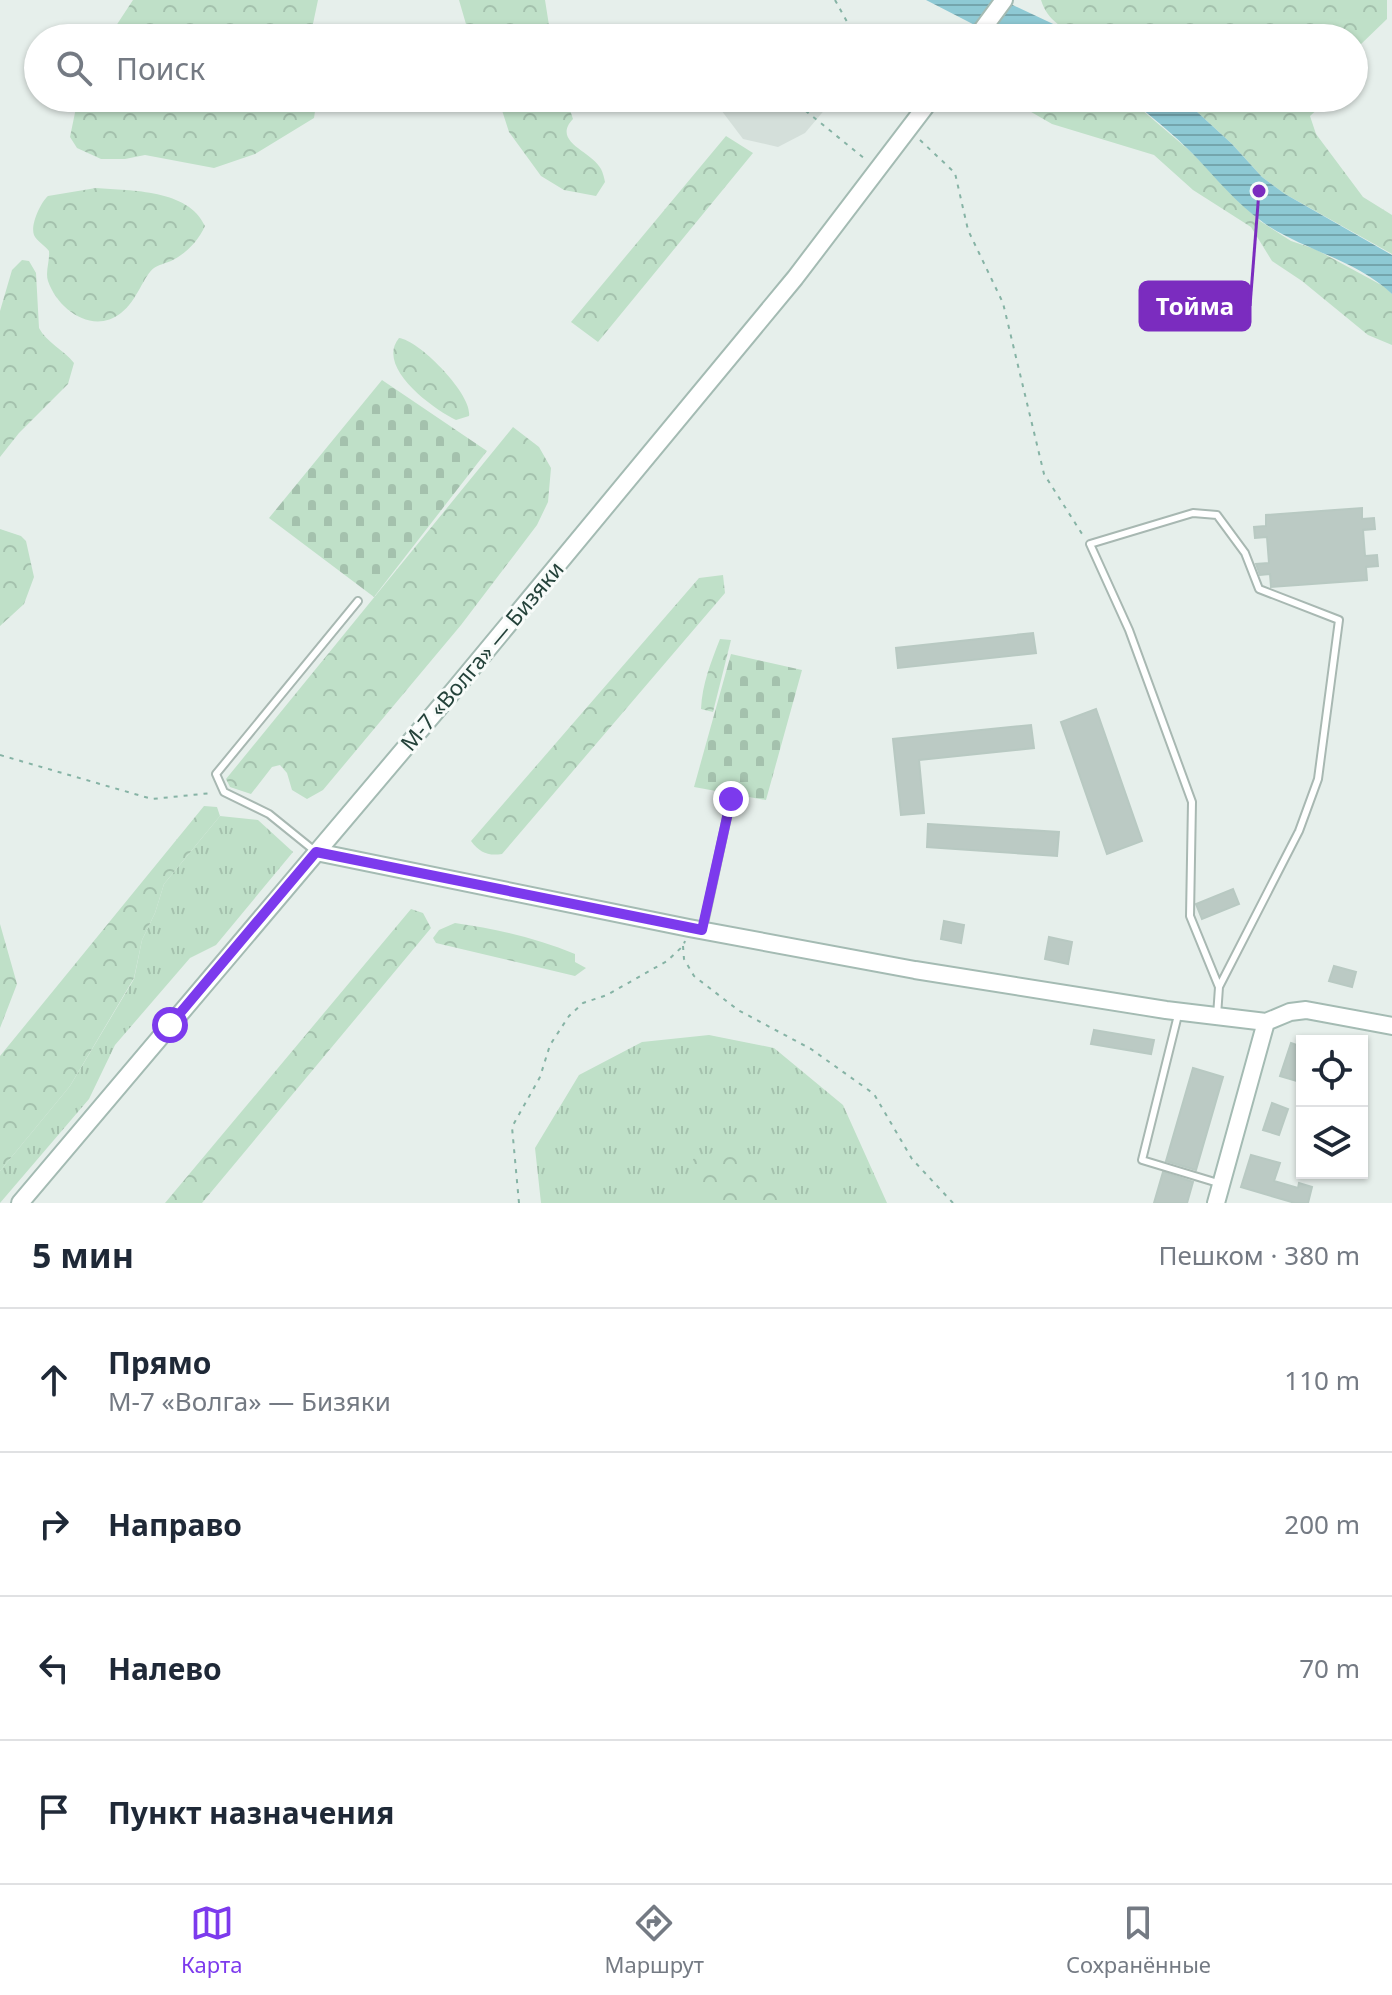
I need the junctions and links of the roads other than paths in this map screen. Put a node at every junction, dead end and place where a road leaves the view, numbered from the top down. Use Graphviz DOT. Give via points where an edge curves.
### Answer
graph roads {
  1 [pos="1004,0"];
  2 [pos="986,24"];
  3 [pos="922,112"];
  4 [pos="358,601"];
  5 [pos="731,799"];
  6 [pos="316,852"];
  7 [pos="696,929"];
  8 [pos="1219,987"];
  9 [pos="1179,1012"];
  10 [pos="1217,1016"];
  11 [pos="1266,1022"];
  12 [pos="1392,1026"];
  13 [pos="1222,1184"];
  14 [pos="20,1203"];
  15 [pos="1216,1203"];
  1 -- 2 [label="main road"];
  3 -- 6 [label="main road, М-7 «Волга» — Бизяки" via="776,302"];
  4 -- 6 [label="lane" via="216,774 224,792 269,814"];
  5 -- 7 [label="lane"];
  6 -- 7 [label="main road"];
  6 -- 14 [label="main road, М-7 «Волга» — Бизяки"];
  7 -- 9 [label="main road"];
  8 -- 8 [label="lane" via="1190,916 1192,802 1129,630 1090,544 1193,513 1217,515 1245,553 1259,589 1339,620 1318,779 1299,831"];
  8 -- 10 [label="lane"];
  9 -- 10 [label="main road"];
  9 -- 13 [label="lane" via="1142,1160"];
  10 -- 11 [label="main road"];
  11 -- 12 [label="main road" via="1306,1010"];
  11 -- 13 [label="main road"];
  13 -- 15 [label="main road"];
}
